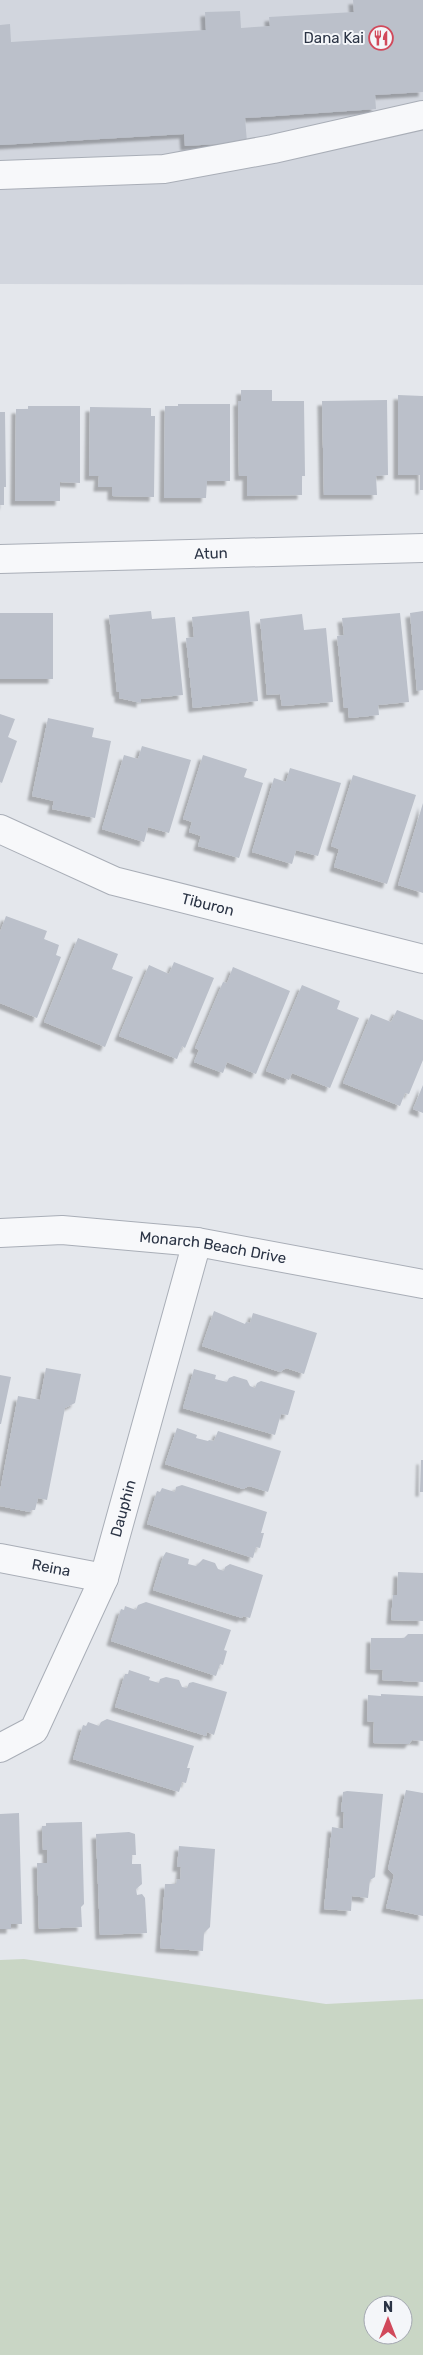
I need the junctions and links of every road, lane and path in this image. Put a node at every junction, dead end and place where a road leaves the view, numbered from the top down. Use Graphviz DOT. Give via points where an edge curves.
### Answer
graph roads {
  1 [pos="423,115"];
  2 [pos="0,176"];
  3 [pos="423,548"];
  4 [pos="0,559"];
  5 [pos="0,829"];
  6 [pos="423,959"];
  7 [pos="0,1233"];
  8 [pos="197,1242"];
  9 [pos="423,1284"];
  10 [pos="0,1558"];
  11 [pos="104,1578"];
  12 [pos="0,1748"];
  1 -- 2 [label="street" via="164,169"];
  3 -- 4 [label="street, Atun"];
  5 -- 6 [label="street, Tiburon" via="114,881"];
  7 -- 8 [label="street, Monarch Beach Drive" via="62,1230"];
  8 -- 9 [label="street, Monarch Beach Drive"];
  8 -- 11 [label="street, Dauphin"];
  10 -- 11 [label="street, Reina"];
  11 -- 12 [label="street, Dauphin" via="34,1730"];
}
